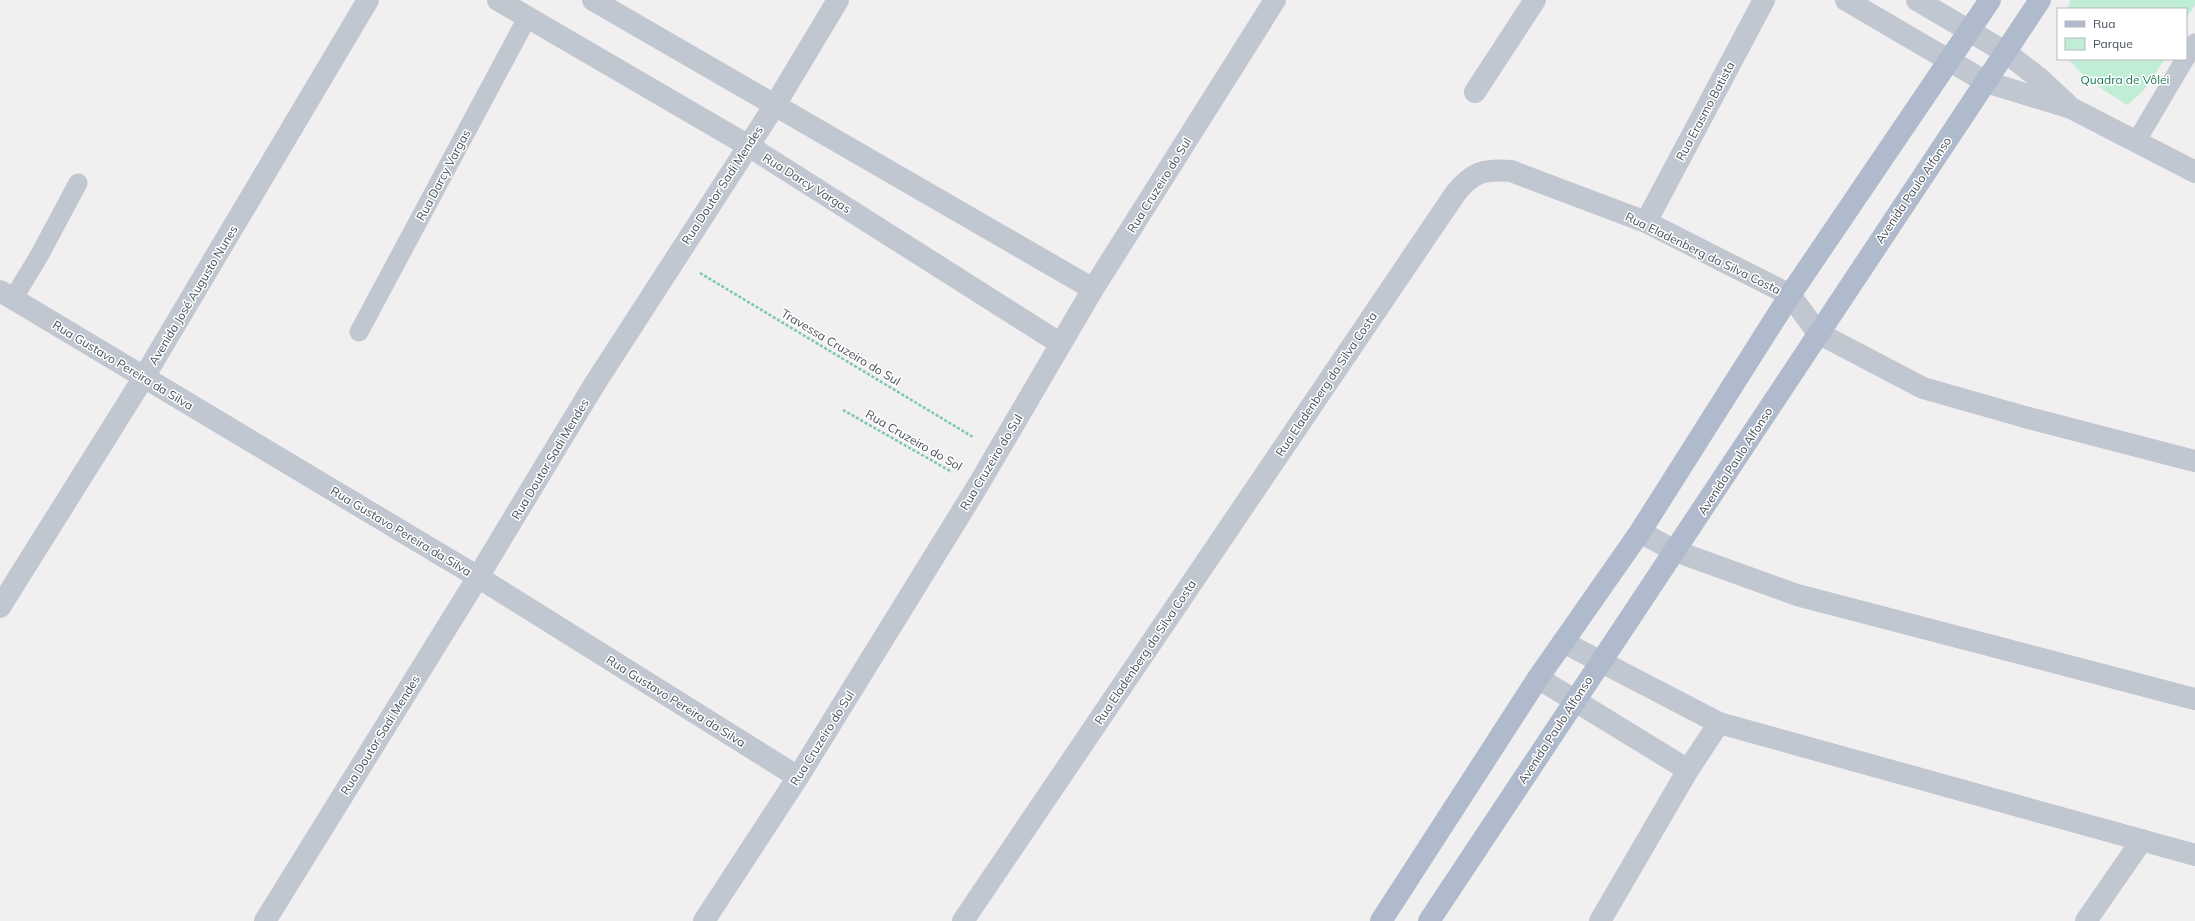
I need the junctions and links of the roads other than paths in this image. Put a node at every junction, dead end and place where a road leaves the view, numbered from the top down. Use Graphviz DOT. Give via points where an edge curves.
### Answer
graph roads {
  1 [pos="368,0"];
  2 [pos="498,0"];
  3 [pos="593,0"];
  4 [pos="838,0"];
  5 [pos="1275,0"];
  6 [pos="1535,0"];
  7 [pos="1764,0"];
  8 [pos="1846,0"];
  9 [pos="1917,0"];
  10 [pos="1990,0"];
  11 [pos="2040,0"];
  12 [pos="528,18"];
  13 [pos="1969,31"];
  14 [pos="2195,43"];
  15 [pos="2005,52"];
  16 [pos="2187,56"];
  17 [pos="2185,60"];
  18 [pos="1949,62"];
  19 [pos="1986,82"];
  20 [pos="1476,92"];
  21 [pos="775,105"];
  22 [pos="2072,108"];
  23 [pos="2136,142"];
  24 [pos="747,145"];
  25 [pos="2195,172"];
  26 [pos="78,183"];
  27 [pos="1646,222"];
  28 [pos="1093,289"];
  29 [pos="7,295"];
  30 [pos="1790,296"];
  31 [pos="359,332"];
  32 [pos="1818,333"];
  33 [pos="1061,344"];
  34 [pos="144,377"];
  35 [pos="2195,461"];
  36 [pos="1640,532"];
  37 [pos="1676,551"];
  38 [pos="478,577"];
  39 [pos="0,607"];
  40 [pos="1563,642"];
  41 [pos="1599,663"];
  42 [pos="1538,678"];
  43 [pos="2195,699"];
  44 [pos="1574,701"];
  45 [pos="1718,723"];
  46 [pos="1688,770"];
  47 [pos="798,777"];
  48 [pos="2142,840"];
  49 [pos="2195,855"];
  50 [pos="265,921"];
  51 [pos="704,921"];
  52 [pos="963,921"];
  53 [pos="1381,921"];
  54 [pos="1429,921"];
  55 [pos="1600,921"];
  56 [pos="2086,921"];
  1 -- 34 [label="street, Avenida José Augusto Nunes"];
  2 -- 12 [label="street, Rua Darcy Vargas"];
  3 -- 21 [label="street"];
  4 -- 21 [label="street, Rua Doutor Sadi Mendes"];
  5 -- 28 [label="street, Rua Cruzeiro do Sul"];
  6 -- 20 [label="street"];
  7 -- 27 [label="street, Rua Erasmo Batista"];
  8 -- 18 [label="street"];
  9 -- 13 [label="street"];
  10 -- 13 [label="main road"];
  11 -- 15 [label="main road, Avenida Paulo Alfonso"];
  12 -- 24 [label="street, Rua Darcy Vargas"];
  12 -- 31 [label="lane, Rua Darcy Vargas"];
  13 -- 15 [label="street"];
  13 -- 18 [label="main road"];
  14 -- 16 [label="lane"];
  15 -- 19 [label="main road, Avenida Paulo Alfonso"];
  15 -- 22 [label="street" via="2040,78"];
  17 -- 23 [label="lane"];
  18 -- 19 [label="street"];
  18 -- 30 [label="main road"];
  19 -- 22 [label="street"];
  19 -- 32 [label="main road, Avenida Paulo Alfonso"];
  21 -- 24 [label="street, Rua Doutor Sadi Mendes"];
  21 -- 28 [label="street"];
  22 -- 23 [label="street"];
  23 -- 25 [label="street"];
  24 -- 33 [label="street, Rua Darcy Vargas"];
  24 -- 38 [label="street, Rua Doutor Sadi Mendes" via="594,385"];
  26 -- 29 [label="lane" via="40,256"];
  27 -- 30 [label="street, Rua Eladenberg da Silva Costa"];
  27 -- 52 [label="street, Rua Eladenberg da Silva Costa" via="1511,171 1480,172 1466,179"];
  28 -- 33 [label="street, Rua Cruzeiro do Sul"];
  29 -- 34 [label="street, Rua Gustavo Pereira da Silva"];
  30 -- 32 [label="street, Rua Eladenberg da Silva Costa"];
  30 -- 36 [label="main road"];
  32 -- 35 [label="street" via="1923,388 2025,418"];
  32 -- 37 [label="main road, Avenida Paulo Alfonso"];
  33 -- 47 [label="street, Rua Cruzeiro do Sul" via="977,487"];
  34 -- 38 [label="street, Rua Gustavo Pereira da Silva"];
  34 -- 39 [label="street, Avenida José Augusto Nunes"];
  36 -- 37 [label="street"];
  36 -- 40 [label="main road"];
  37 -- 41 [label="main road, Avenida Paulo Alfonso"];
  37 -- 43 [label="street" via="1798,595"];
  38 -- 47 [label="street, Rua Gustavo Pereira da Silva"];
  38 -- 50 [label="street, Rua Doutor Sadi Mendes"];
  40 -- 41 [label="street"];
  40 -- 42 [label="main road"];
  41 -- 44 [label="main road, Avenida Paulo Alfonso"];
  41 -- 45 [label="street"];
  42 -- 44 [label="street"];
  42 -- 53 [label="main road"];
  44 -- 46 [label="street"];
  44 -- 54 [label="main road, Avenida Paulo Alfonso"];
  45 -- 46 [label="street"];
  45 -- 48 [label="street"];
  46 -- 55 [label="street"];
  47 -- 51 [label="street, Rua Cruzeiro do Sul"];
  48 -- 49 [label="street"];
  48 -- 56 [label="street"];
}
